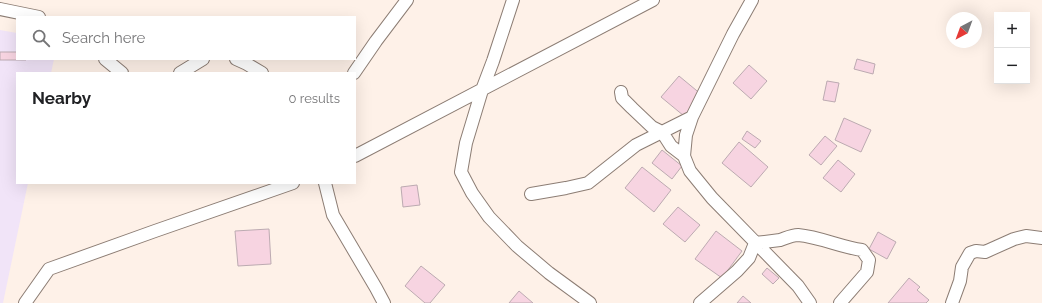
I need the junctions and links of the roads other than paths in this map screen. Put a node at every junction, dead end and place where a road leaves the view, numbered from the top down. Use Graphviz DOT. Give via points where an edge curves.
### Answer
graph roads {
  1 [pos="407,0"];
  2 [pos="513,0"];
  3 [pos="653,0"];
  4 [pos="752,0"];
  5 [pos="0,9"];
  6 [pos="34,16"];
  7 [pos="106,60"];
  8 [pos="201,60"];
  9 [pos="238,60"];
  10 [pos="121,72"];
  11 [pos="182,72"];
  12 [pos="260,72"];
  13 [pos="355,72"];
  14 [pos="482,90"];
  15 [pos="621,92"];
  16 [pos="692,117"];
  17 [pos="662,132"];
  18 [pos="356,155"];
  19 [pos="684,156"];
  20 [pos="291,184"];
  21 [pos="325,184"];
  22 [pos="531,194"];
  23 [pos="1042,238"];
  24 [pos="755,243"];
  25 [pos="25,303"];
  26 [pos="384,303"];
  27 [pos="590,303"];
  28 [pos="700,303"];
  29 [pos="810,303"];
  30 [pos="840,303"];
  31 [pos="952,303"];
  1 -- 13 [label="street"];
  2 -- 14 [label="street"];
  3 -- 14 [label="street"];
  4 -- 16 [label="street"];
  5 -- 6 [label="street"];
  7 -- 10 [label="street"];
  8 -- 11 [label="street"];
  9 -- 12 [label="street"];
  14 -- 18 [label="street"];
  14 -- 27 [label="street" via="466,143 461,172 489,217 517,246"];
  15 -- 17 [label="street" via="622,98 644,121"];
  16 -- 17 [label="street"];
  16 -- 19 [label="street" via="686,135"];
  17 -- 19 [label="street" via="671,146"];
  17 -- 22 [label="street" via="636,145 588,183"];
  19 -- 24 [label="street" via="690,171 712,198"];
  20 -- 25 [label="street" via="49,270"];
  21 -- 26 [label="street" via="333,215"];
  23 -- 31 [label="street" via="1026,236 985,252 970,253 962,267"];
  24 -- 28 [label="street" via="749,258"];
  24 -- 29 [label="street" via="798,286"];
  24 -- 30 [label="street" via="797,235 862,250 869,260 867,272"];
}
